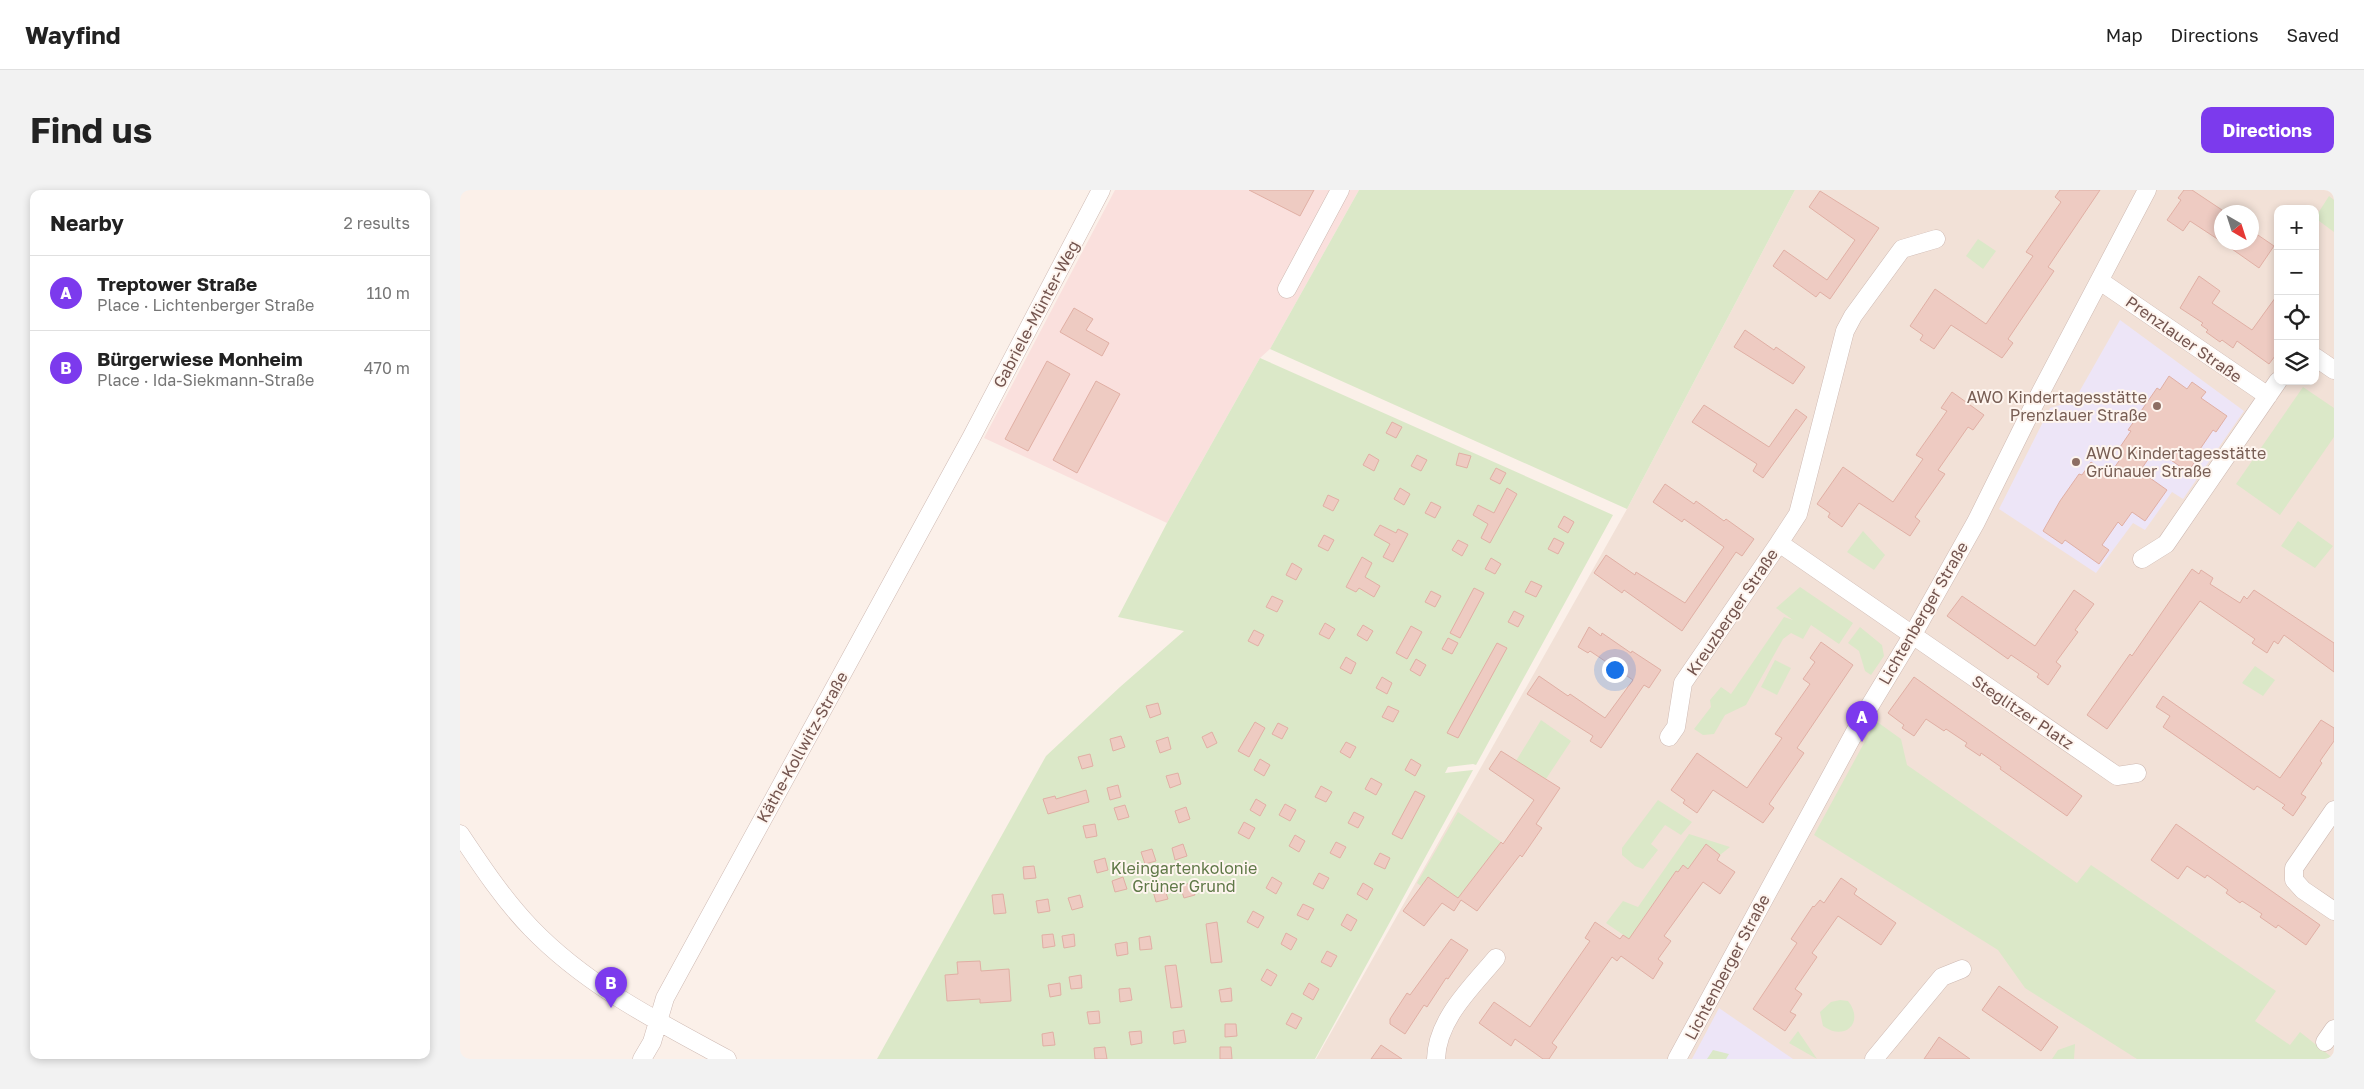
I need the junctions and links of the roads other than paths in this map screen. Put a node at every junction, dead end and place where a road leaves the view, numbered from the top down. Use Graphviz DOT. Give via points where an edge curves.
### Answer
graph roads {
  1 [pos="1101,190"];
  2 [pos="1340,190"];
  3 [pos="2147,190"];
  4 [pos="1936,239"];
  5 [pos="2100,281"];
  6 [pos="1287,289"];
  7 [pos="2319,360"];
  8 [pos="2334,370"];
  9 [pos="2275,385"];
  10 [pos="2268,396"];
  11 [pos="971,438"];
  12 [pos="1779,542"];
  13 [pos="2142,559"];
  14 [pos="1912,636"];
  15 [pos="1669,737"];
  16 [pos="2137,773"];
  17 [pos="2334,810"];
  18 [pos="460,834"];
  19 [pos="2334,911"];
  20 [pos="1496,958"];
  21 [pos="1962,969"];
  22 [pos="658,1022"];
  23 [pos="642,1059"];
  24 [pos="727,1059"];
  25 [pos="1436,1059"];
  26 [pos="1677,1059"];
  27 [pos="1874,1059"];
  1 -- 11 [label="street, Gabriele-Münter-Weg"];
  2 -- 6 [label="street"];
  3 -- 5 [label="street, Lichtenberger Straße"];
  4 -- 12 [label="street, Kreuzberger Straße" via="1902,248 1845,331 1798,514"];
  5 -- 10 [label="street, Prenzlauer Straße"];
  5 -- 14 [label="street, Lichtenberger Straße" via="1976,522"];
  7 -- 8 [label="street"];
  9 -- 10 [label="street"];
  10 -- 13 [label="street" via="2166,544"];
  11 -- 22 [label="street, Käthe-Kollwitz-Straße" via="666,998"];
  12 -- 14 [label="street, Steglitzer Platz"];
  12 -- 15 [label="street, Kreuzberger Straße" via="1683,683 1676,728"];
  14 -- 16 [label="street, Steglitzer Platz" via="2117,776"];
  14 -- 26 [label="street, Lichtenberger Straße" via="1863,717"];
  17 -- 19 [label="street" via="2294,868 2294,880"];
  18 -- 22 [label="street" via="499,891 564,959 604,989"];
  20 -- 25 [label="street" via="1447,1019 1436,1048"];
  21 -- 27 [label="street" via="1942,977"];
  22 -- 23 [label="street, Käthe-Kollwitz-Straße"];
  22 -- 24 [label="street"];
}
